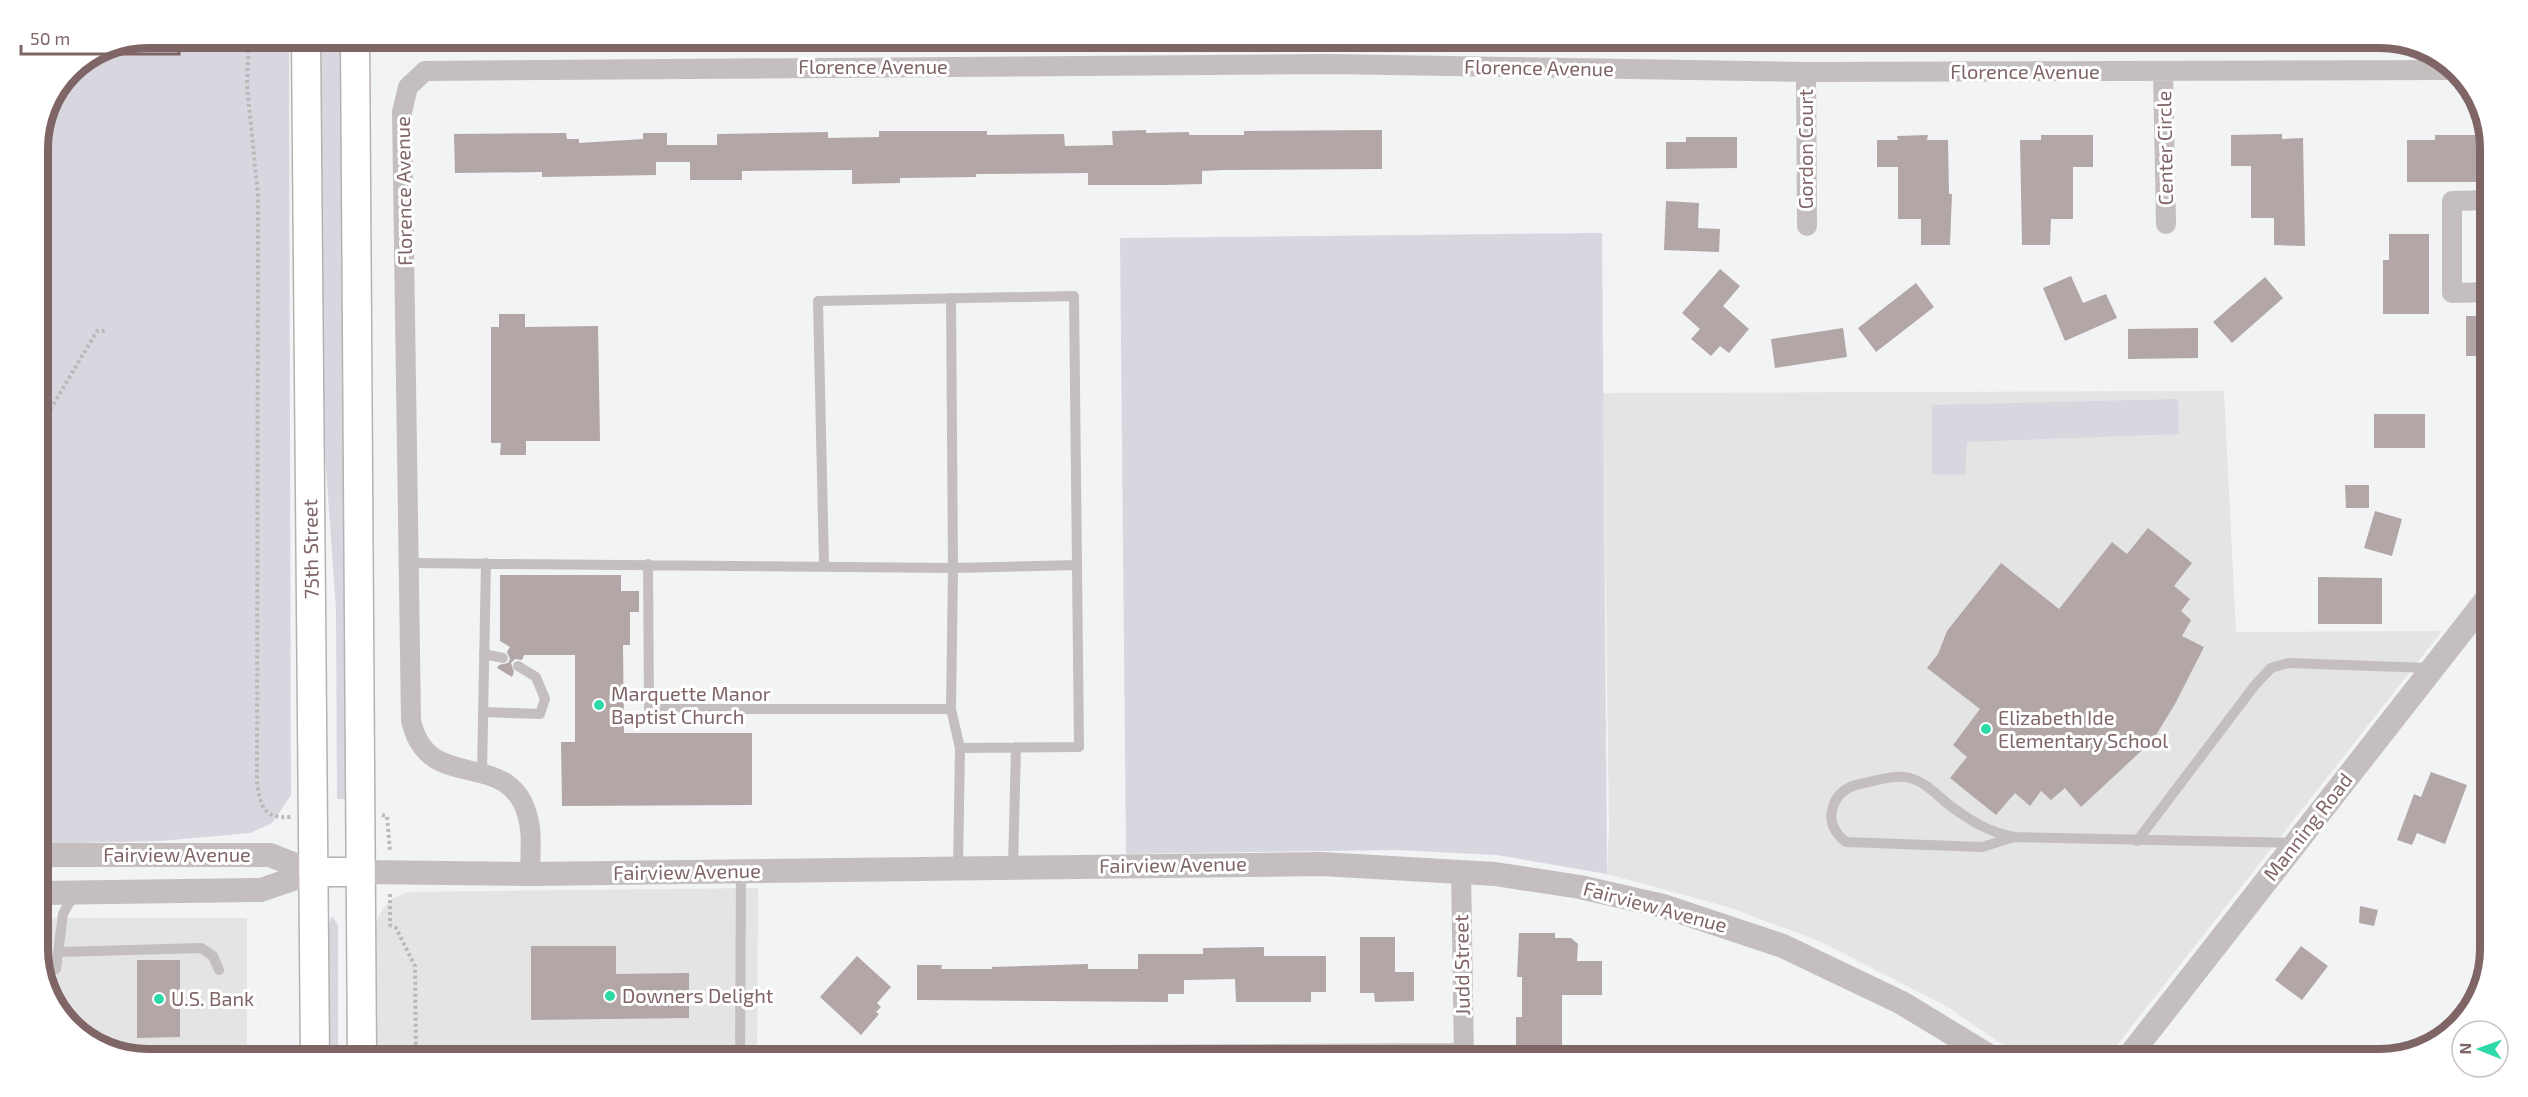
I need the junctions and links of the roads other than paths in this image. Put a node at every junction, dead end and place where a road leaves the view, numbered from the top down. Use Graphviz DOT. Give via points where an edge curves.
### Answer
graph roads {
  1 [pos="306,48"];
  2 [pos="355,48"];
  3 [pos="2442,70"];
  4 [pos="1806,72"];
  5 [pos="2163,72"];
  6 [pos="2480,200"];
  7 [pos="2166,224"];
  8 [pos="1807,226"];
  9 [pos="2480,292"];
  10 [pos="951,298"];
  11 [pos="409,563"];
  12 [pos="486,563"];
  13 [pos="648,564"];
  14 [pos="824,565"];
  15 [pos="1077,565"];
  16 [pos="953,568"];
  17 [pos="2480,608"];
  18 [pos="484,654"];
  19 [pos="503,658"];
  20 [pos="518,666"];
  21 [pos="2433,668"];
  22 [pos="951,709"];
  23 [pos="483,712"];
  24 [pos="1016,747"];
  25 [pos="960,748"];
  26 [pos="482,773"];
  27 [pos="2014,837"];
  28 [pos="2137,842"];
  29 [pos="2296,843"];
  30 [pos="48,855"];
  31 [pos="1013,867"];
  32 [pos="958,868"];
  33 [pos="1461,870"];
  34 [pos="741,871"];
  35 [pos="313,872"];
  36 [pos="361,872"];
  37 [pos="530,874"];
  38 [pos="75,892"];
  39 [pos="48,893"];
  40 [pos="60,949"];
  41 [pos="56,969"];
  42 [pos="219,970"];
  43 [pos="315,1049"];
  44 [pos="362,1049"];
  45 [pos="740,1049"];
  46 [pos="1464,1049"];
  47 [pos="1978,1049"];
  48 [pos="2135,1049"];
  1 -- 35 [label="main road, 75th Street"];
  2 -- 36 [label="main road"];
  3 -- 5 [label="street, Florence Avenue"];
  4 -- 5 [label="street, Florence Avenue"];
  4 -- 8 [label="street, Gordon Court"];
  4 -- 11 [label="street, Florence Avenue" via="1329,64 425,72 408,87 402,112"];
  5 -- 7 [label="street, Center Circle"];
  6 -- 9 [label="street" via="2452,201 2452,293"];
  10 -- 14 [label="lane" via="819,301"];
  10 -- 15 [label="lane" via="1074,296"];
  10 -- 16 [label="lane"];
  11 -- 12 [label="lane"];
  11 -- 26 [label="street, Florence Avenue" via="411,720 415,738 422,749 445,765"];
  12 -- 13 [label="lane"];
  12 -- 18 [label="lane"];
  13 -- 14 [label="lane"];
  13 -- 22 [label="lane" via="649,709"];
  14 -- 16 [label="lane"];
  15 -- 16 [label="lane"];
  15 -- 24 [label="lane" via="1079,747"];
  16 -- 22 [label="lane"];
  17 -- 21 [label="street, Manning Road"];
  18 -- 19 [label="lane"];
  18 -- 23 [label="lane"];
  20 -- 23 [label="lane" via="536,677 545,699 540,714"];
  21 -- 28 [label="lane" via="2288,663 2271,668"];
  21 -- 29 [label="street, Manning Road"];
  22 -- 25 [label="lane"];
  23 -- 26 [label="lane"];
  24 -- 25 [label="lane"];
  24 -- 31 [label="lane"];
  25 -- 32 [label="lane"];
  26 -- 37 [label="street, Florence Avenue" via="498,777 521,800 530,831"];
  27 -- 27 [label="lane" via="1990,832 1910,778 1894,777 1847,787 1832,810 1832,823 1846,842 1982,847"];
  27 -- 28 [label="lane"];
  28 -- 29 [label="lane"];
  29 -- 48 [label="street, Manning Road"];
  30 -- 35 [label="street, Fairview Avenue" via="270,855"];
  31 -- 32 [label="street, Fairview Avenue"];
  31 -- 33 [label="street, Fairview Avenue" via="1322,864"];
  32 -- 34 [label="street, Fairview Avenue"];
  33 -- 46 [label="street, Judd Street"];
  33 -- 47 [label="street, Fairview Avenue" via="1580,887 1727,925 1845,973"];
  34 -- 37 [label="street, Fairview Avenue"];
  34 -- 45 [label="lane"];
  35 -- 36 [label="main road, Fairview Avenue"];
  35 -- 38 [label="street, Fairview Avenue" via="261,890"];
  35 -- 43 [label="main road, 75th Street"];
  36 -- 37 [label="street, Fairview Avenue"];
  36 -- 44 [label="main road"];
  38 -- 39 [label="street, Fairview Avenue"];
  38 -- 40 [label="lane" via="63,914"];
  40 -- 41 [label="lane"];
  40 -- 42 [label="lane" via="201,948 213,956"];
}
